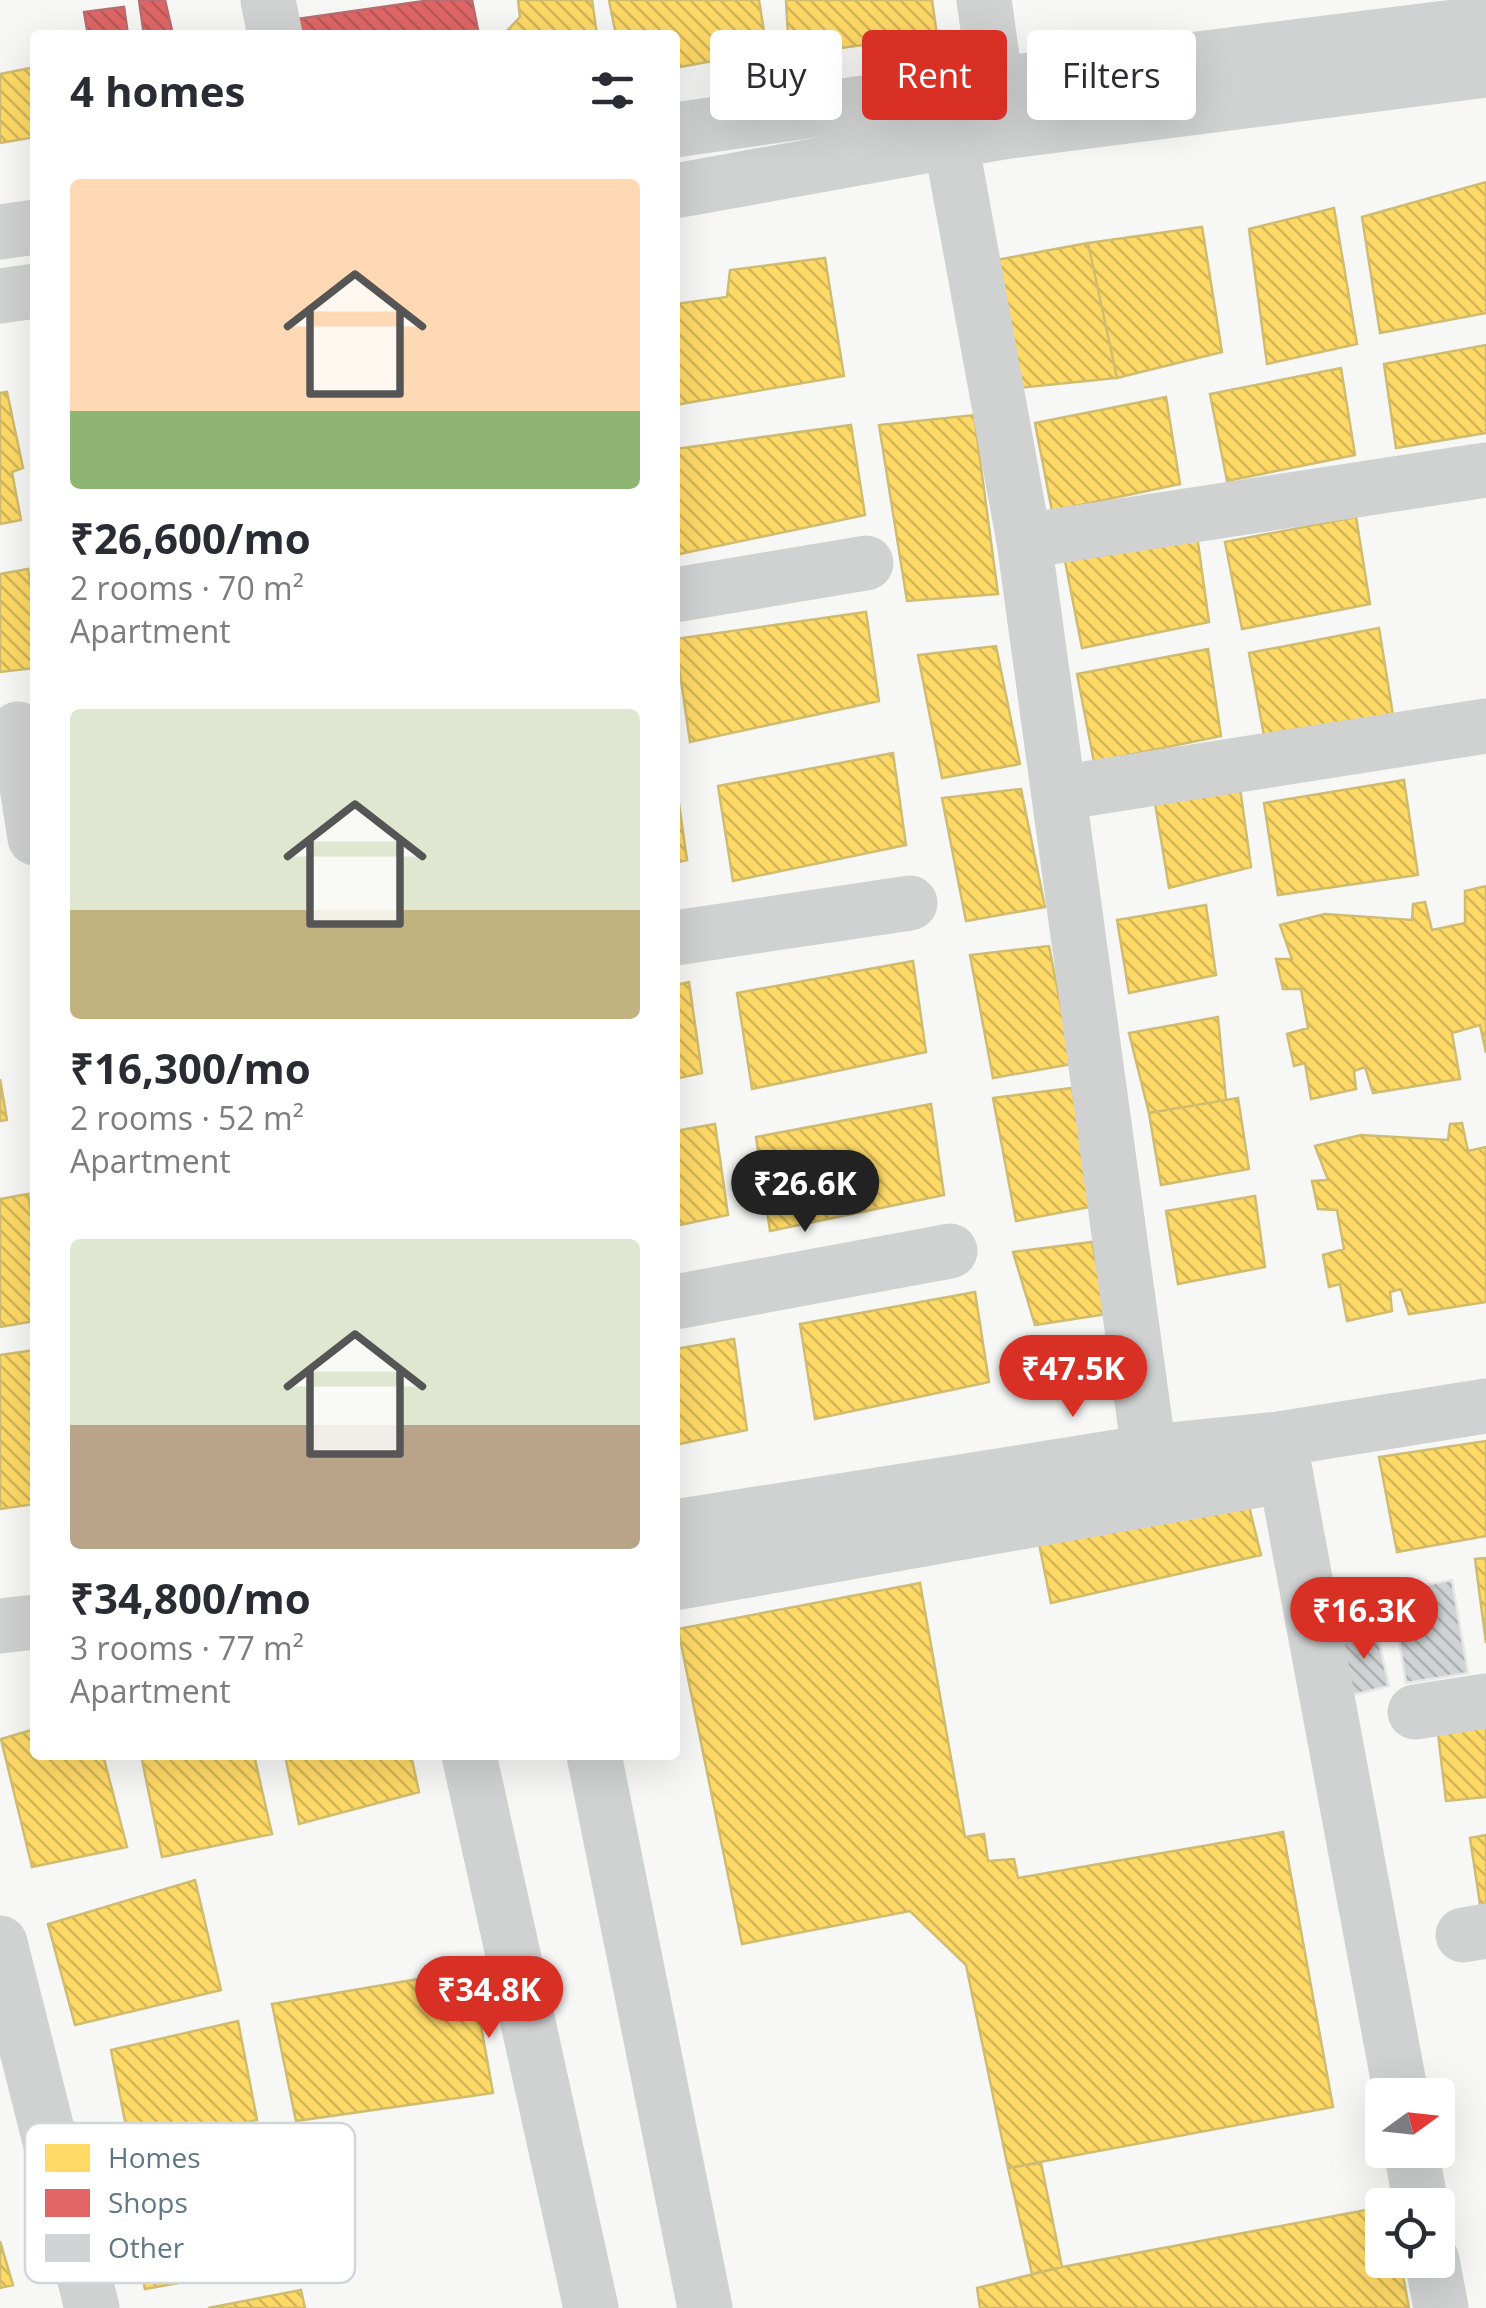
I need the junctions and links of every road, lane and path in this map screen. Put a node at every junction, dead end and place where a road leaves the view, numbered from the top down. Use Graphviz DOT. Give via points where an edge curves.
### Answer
graph roads {
  1 [pos="268,0"];
  2 [pos="984,0"];
  3 [pos="1486,23"];
  4 [pos="274,30"];
  5 [pos="984,30"];
  6 [pos="1486,70"];
  7 [pos="1007,116"];
  8 [pos="1007,118"];
  9 [pos="984,120"];
  10 [pos="680,130"];
  11 [pos="680,190"];
  12 [pos="30,228"];
  13 [pos="0,232"];
  14 [pos="30,292"];
  15 [pos="0,296"];
  16 [pos="1486,470"];
  17 [pos="1024,541"];
  18 [pos="866,564"];
  19 [pos="680,595"];
  20 [pos="1486,726"];
  21 [pos="18,729"];
  22 [pos="1059,794"];
  23 [pos="30,806"];
  24 [pos="910,903"];
  25 [pos="680,937"];
  26 [pos="950,1251"];
  27 [pos="680,1301"];
  28 [pos="1486,1406"];
  29 [pos="1149,1452"];
  30 [pos="1282,1457"];
  31 [pos="680,1525"];
  32 [pos="680,1582"];
  33 [pos="30,1623"];
  34 [pos="0,1626"];
  35 [pos="1486,1701"];
  36 [pos="1416,1712"];
  37 [pos="470,1760"];
  38 [pos="595,1760"];
  39 [pos="0,1943"];
  40 [pos="1398,2078"];
  41 [pos="45,2123"];
  42 [pos="1435,2278"];
  43 [pos="86,2283"];
  44 [pos="92,2308"];
  45 [pos="591,2308"];
  46 [pos="705,2308"];
  47 [pos="1440,2308"];
  1 -- 4 [label="street"];
  2 -- 5 [label="street"];
  3 -- 7 [label="street"];
  6 -- 8 [label="street"];
  9 -- 10 [label="street"];
  9 -- 11 [label="street"];
  9 -- 17 [label="street"];
  12 -- 13 [label="street"];
  14 -- 15 [label="street"];
  16 -- 17 [label="street"];
  17 -- 22 [label="street"];
  18 -- 19 [label="street"];
  20 -- 22 [label="street"];
  21 -- 23 [label="street"];
  22 -- 29 [label="street"];
  24 -- 25 [label="street"];
  26 -- 27 [label="street"];
  28 -- 30 [label="street"];
  29 -- 30 [label="street"];
  29 -- 31 [label="street"];
  30 -- 32 [label="street"];
  30 -- 40 [label="street"];
  33 -- 34 [label="street"];
  35 -- 36 [label="street"];
  37 -- 45 [label="street"];
  38 -- 46 [label="street"];
  39 -- 41 [label="street"];
  42 -- 47 [label="street"];
  43 -- 44 [label="street"];
}
